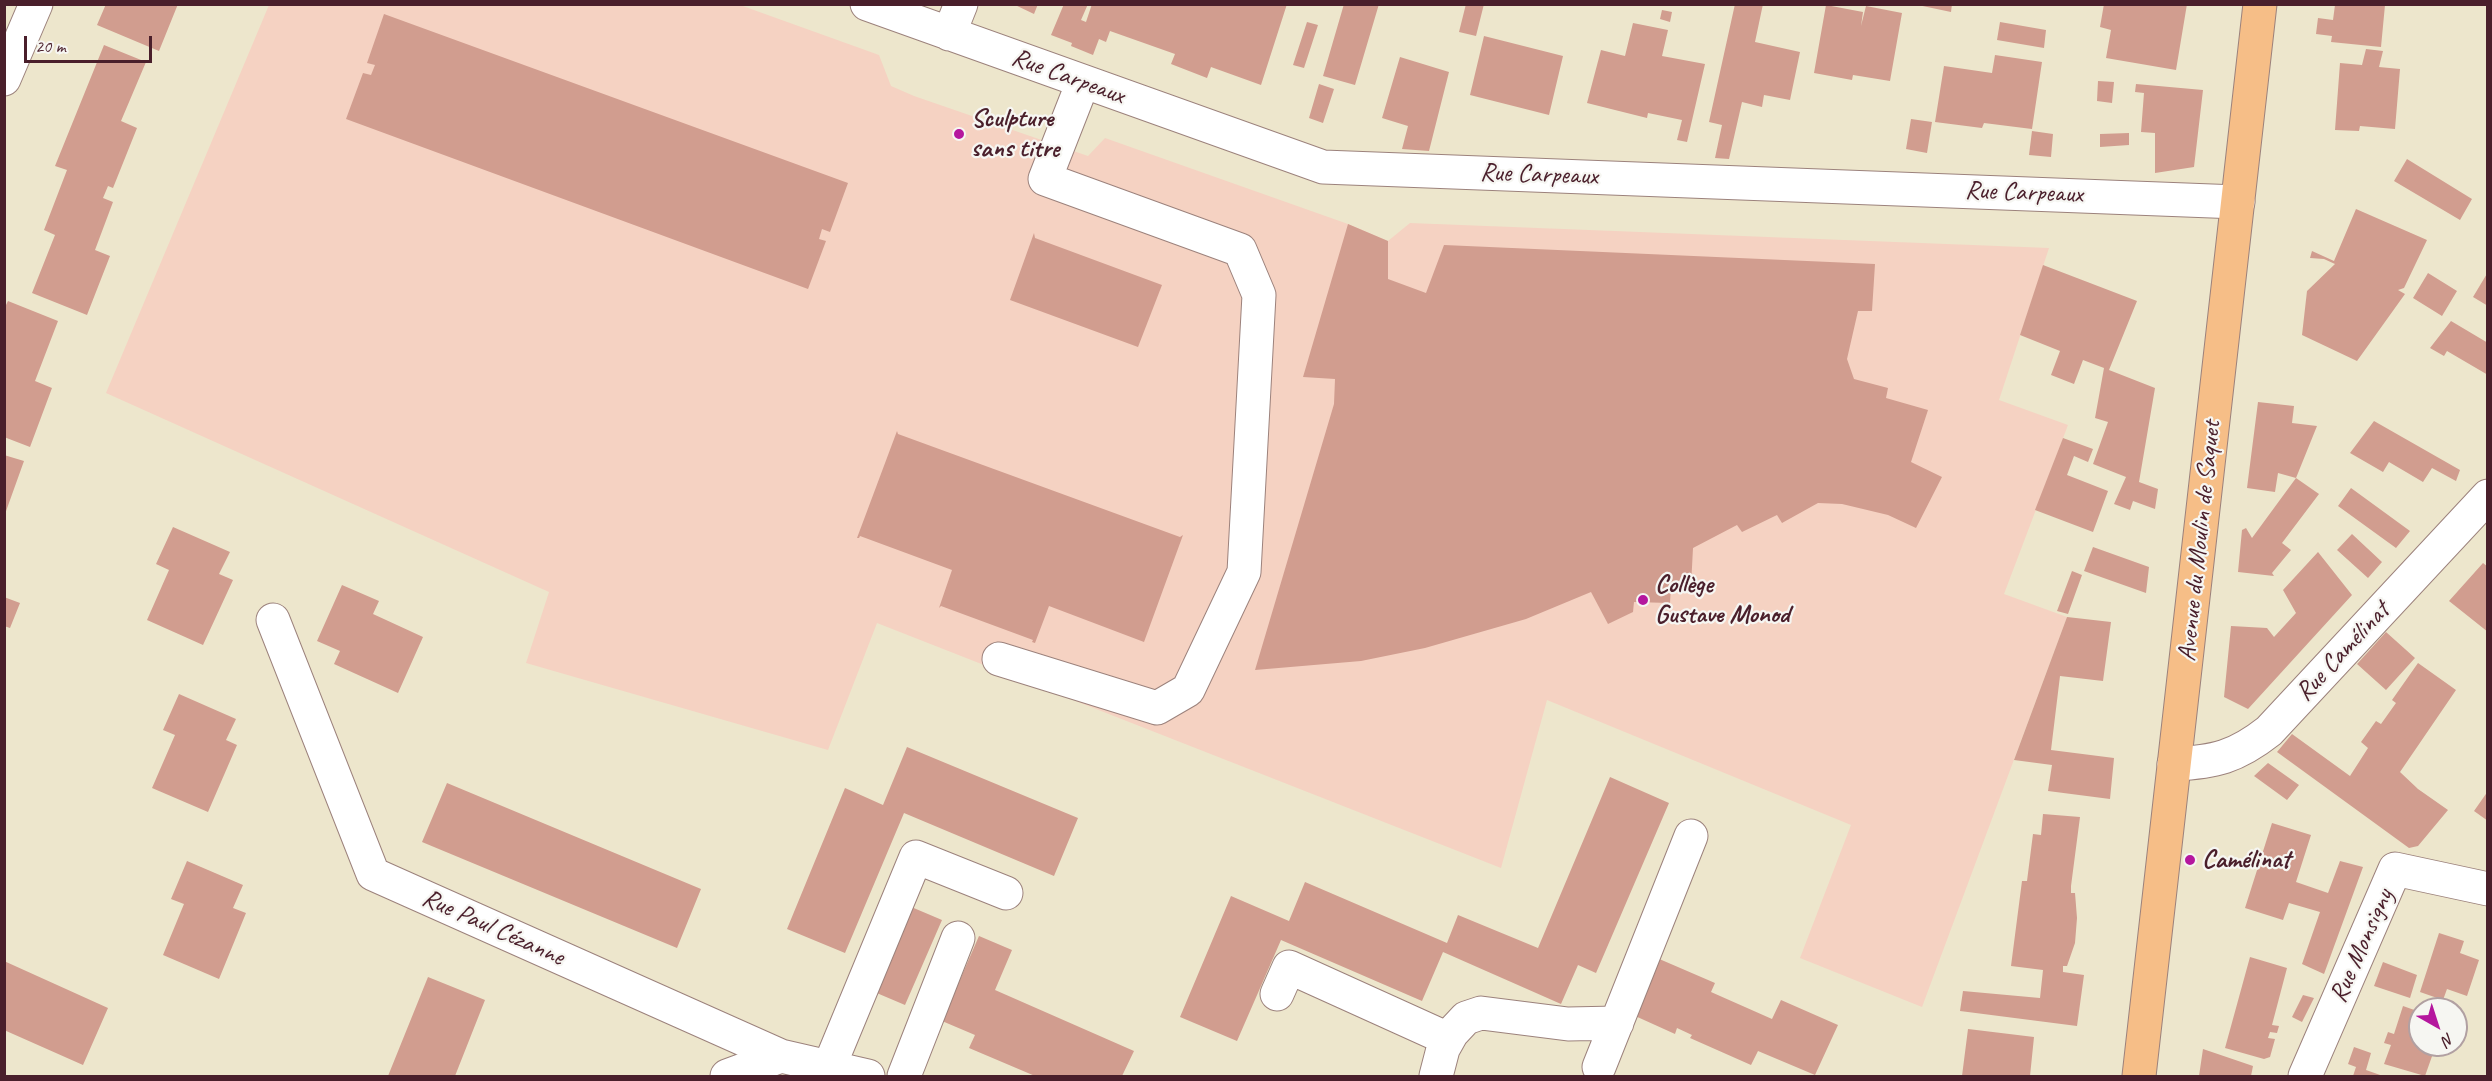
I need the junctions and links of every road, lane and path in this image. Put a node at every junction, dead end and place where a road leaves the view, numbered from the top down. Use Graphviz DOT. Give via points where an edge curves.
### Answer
graph roads {
  1 [pos="36,4"];
  2 [pos="867,4"];
  3 [pos="961,4"];
  4 [pos="2260,4"];
  5 [pos="949,34"];
  6 [pos="4,79"];
  7 [pos="1083,82"];
  8 [pos="2238,202"];
  9 [pos="2484,507"];
  10 [pos="273,620"];
  11 [pos="999,659"];
  12 [pos="2174,764"];
  13 [pos="1691,836"];
  14 [pos="2487,889"];
  15 [pos="1006,893"];
  16 [pos="958,938"];
  17 [pos="1277,994"];
  18 [pos="1617,1023"];
  19 [pos="1448,1039"];
  20 [pos="781,1056"];
  21 [pos="829,1067"];
  22 [pos="1599,1067"];
  23 [pos="728,1077"];
  24 [pos="868,1077"];
  25 [pos="904,1077"];
  26 [pos="1436,1077"];
  27 [pos="2139,1077"];
  28 [pos="2305,1077"];
  1 -- 6 [label="street"];
  2 -- 5 [label="street, Rue Carpeaux"];
  3 -- 5 [label="street"];
  4 -- 8 [label="main road, Avenue du Moulin de Saquet"];
  5 -- 7 [label="street, Rue Carpeaux"];
  7 -- 8 [label="street, Rue Carpeaux" via="1323,167"];
  7 -- 11 [label="street" via="1045,179 1240,250 1259,295 1244,572 1188,690 1157,708"];
  8 -- 12 [label="main road, Avenue du Moulin de Saquet"];
  9 -- 12 [label="street, Rue Camélinat" via="2269,732 2249,747 2210,762"];
  10 -- 20 [label="street, Rue Paul Cézanne" via="373,874"];
  12 -- 27 [label="main road, Avenue du Moulin de Saquet"];
  13 -- 18 [label="street"];
  14 -- 28 [label="street, Rue Monsigny" via="2396,869"];
  15 -- 21 [label="street" via="916,857"];
  16 -- 25 [label="street"];
  17 -- 19 [label="street" via="1289,967"];
  18 -- 19 [label="street" via="1568,1024 1481,1013 1466,1018"];
  18 -- 22 [label="street"];
  19 -- 26 [label="street"];
  20 -- 21 [label="street, Rue Paul Cézanne"];
  20 -- 23 [label="street"];
  21 -- 24 [label="street, Rue Paul Cézanne"];
}
